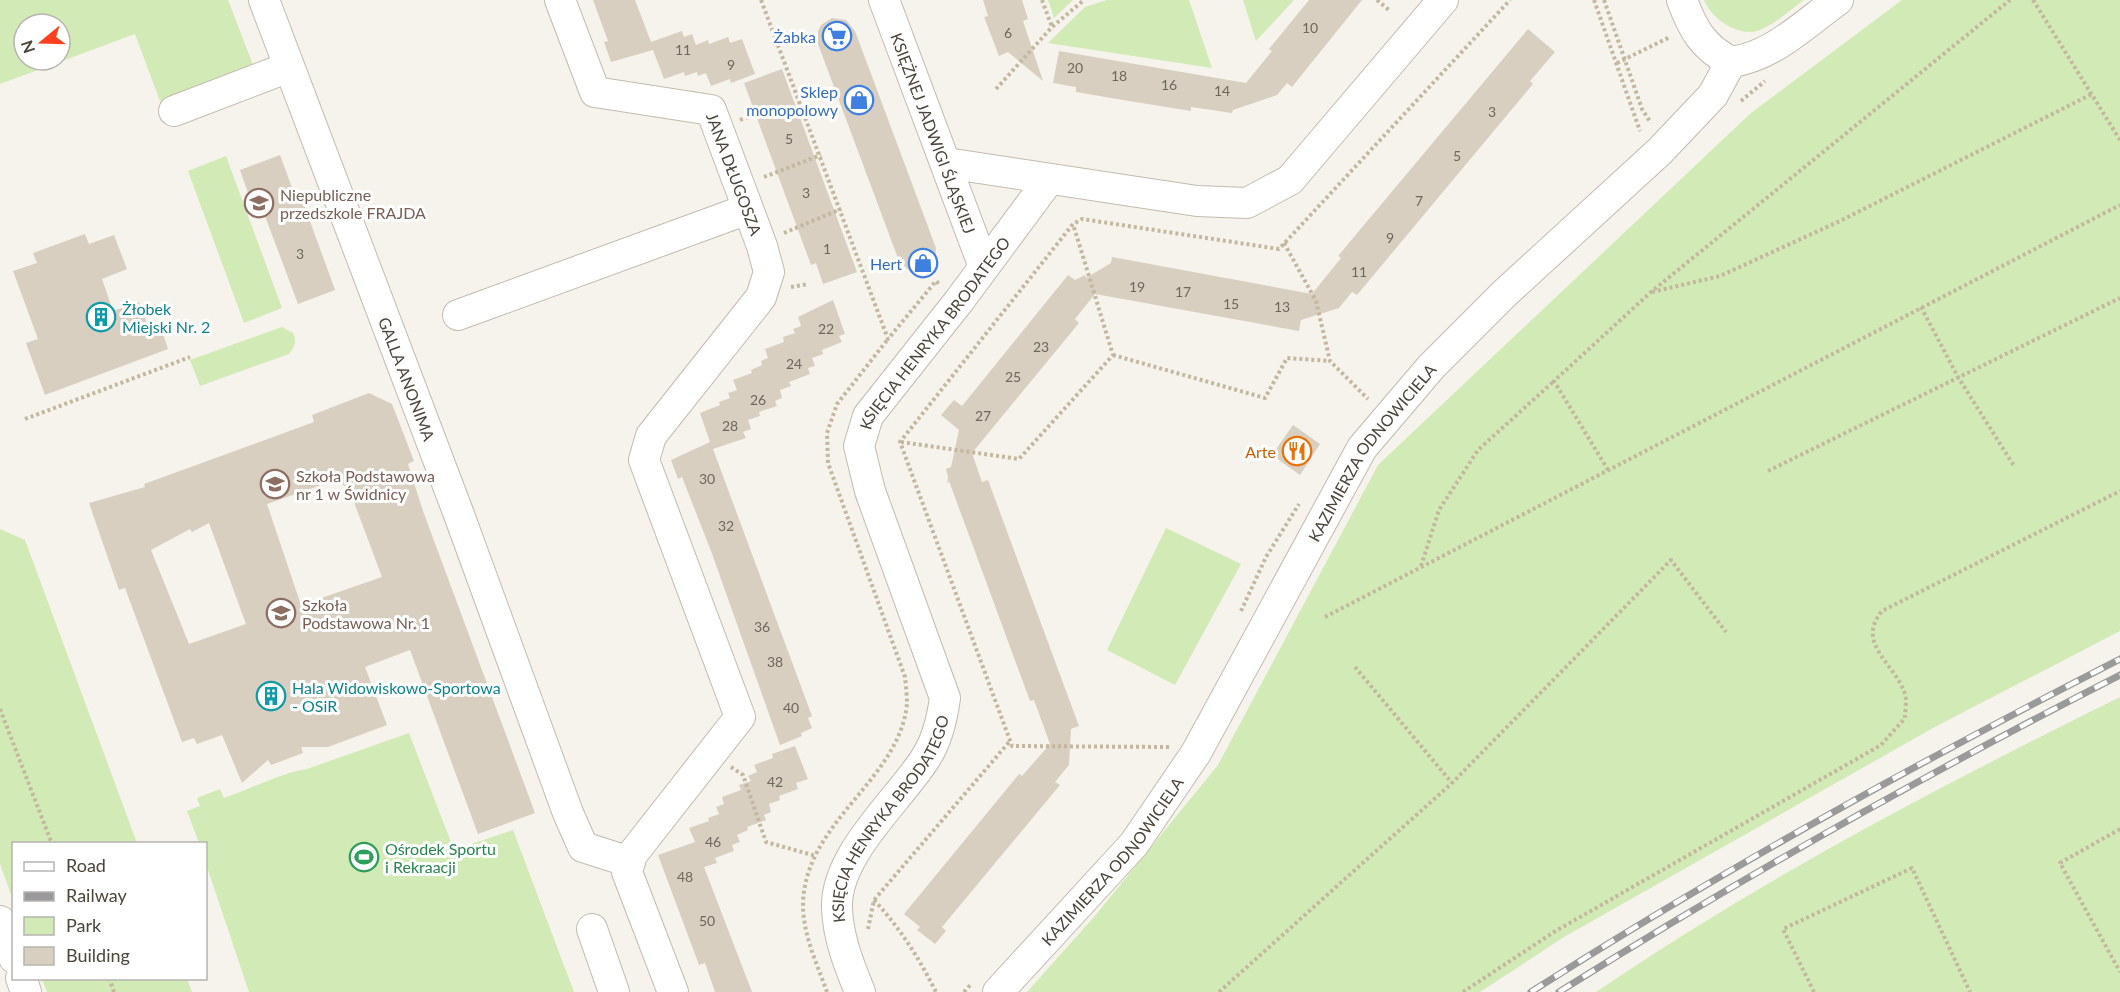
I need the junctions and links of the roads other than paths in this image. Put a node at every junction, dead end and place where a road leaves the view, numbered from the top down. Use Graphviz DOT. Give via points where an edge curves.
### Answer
graph roads {
  1 [pos="264,0"];
  2 [pos="560,0"];
  3 [pos="884,0"];
  4 [pos="1443,0"];
  5 [pos="1682,0"];
  6 [pos="1838,0"];
  7 [pos="1731,62"];
  8 [pos="289,67"];
  9 [pos="174,111"];
  10 [pos="946,163"];
  11 [pos="1048,181"];
  12 [pos="748,209"];
  13 [pos="984,267"];
  14 [pos="458,315"];
  15 [pos="630,862"];
  16 [pos="0,921"];
  17 [pos="592,929"];
  18 [pos="12,953"];
  19 [pos="614,992"];
  20 [pos="673,992"];
  21 [pos="860,992"];
  22 [pos="998,992"];
  1 -- 8 [label="street, GALLA ANONIMA"];
  2 -- 12 [label="street, JANA DŁUGOSZA" via="595,92 711,110"];
  3 -- 10 [label="street, KSIĘŻNEJ JADWIGI ŚLĄSKIEJ"];
  4 -- 11 [label="street" via="1290,180 1247,203 1197,201"];
  5 -- 7 [label="street" via="1692,28 1712,52"];
  6 -- 7 [label="street" via="1770,50"];
  7 -- 22 [label="street, KAZIMIERZA ODNOWICIELA" via="1713,95 1667,143 1505,293 1431,368 1362,448 1196,753 1134,844"];
  8 -- 9 [label="street"];
  8 -- 15 [label="street, GALLA ANONIMA" via="568,813 583,847"];
  10 -- 11 [label="street"];
  10 -- 13 [label="street, KSIĘŻNEJ JADWIGI ŚLĄSKIEJ"];
  11 -- 13 [label="street, KSIĘCIA HENRYKA BRODATEGO"];
  12 -- 14 [label="street"];
  12 -- 15 [label="street, JANA DŁUGOSZA" via="776,280 651,436 644,460 740,717"];
  13 -- 21 [label="street, KSIĘCIA HENRYKA BRODATEGO" via="868,416 859,446 870,491 945,698 942,722 926,758 861,842 844,876 837,906 844,951"];
  15 -- 20 [label="street" via="627,872"];
  16 -- 18 [label="street"];
  17 -- 19 [label="street"];
}
